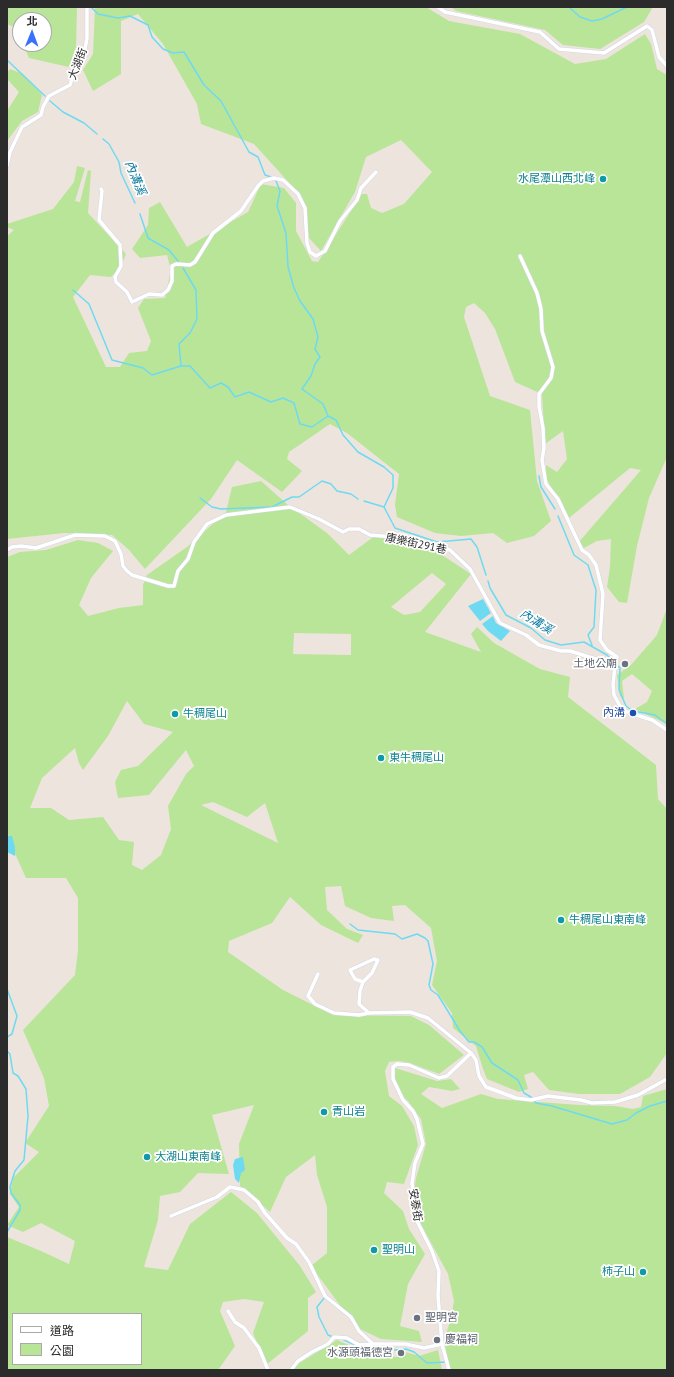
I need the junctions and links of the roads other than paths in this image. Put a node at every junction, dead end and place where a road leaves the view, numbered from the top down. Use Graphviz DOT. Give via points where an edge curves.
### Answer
graph roads {
  1 [pos="87,7"];
  2 [pos="438,7"];
  3 [pos="667,66"];
  4 [pos="7,166"];
  5 [pos="376,172"];
  6 [pos="101,189"];
  7 [pos="520,256"];
  8 [pos="7,550"];
  9 [pos="615,665"];
  10 [pos="667,730"];
  11 [pos="318,974"];
  12 [pos="363,982"];
  13 [pos="369,1013"];
  14 [pos="471,1053"];
  15 [pos="667,1079"];
  16 [pos="172,1216"];
  17 [pos="228,1311"];
  18 [pos="373,1344"];
  19 [pos="442,1344"];
  20 [pos="268,1370"];
  21 [pos="291,1370"];
  22 [pos="449,1370"];
  1 -- 4 [label="street, 大湖街" via="84,55 76,66 70,85 49,96 41,115 22,127 10,152"];
  2 -- 3 [label="street" via="445,12 540,32 559,49 566,50 604,53 647,26 652,30 660,57"];
  5 -- 6 [label="street" via="361,188 357,200 340,221 325,251 316,256 310,252 307,243 305,208 298,194 283,180 274,178 258,186 241,211 213,233 195,262 190,265 172,266 172,281 168,290 162,295 149,294 132,302 128,292 116,282 115,277 121,266 120,245 99,220"];
  7 -- 9 [label="street" via="537,293 541,308 542,331 553,367 551,378 539,394 544,448 542,460 546,484 558,499 582,550 596,565 603,594 600,640 617,657"];
  8 -- 9 [label="street, 康樂街291巷" via="21,546 36,548 75,535 105,536 115,541 123,566 132,575 170,587 174,586 178,571 188,560 194,542 207,524 226,515 290,508 343,532 359,529 370,535 450,550 470,569 500,623 526,636 538,646 570,651"];
  9 -- 10 [label="street" via="614,695 620,706 627,712 652,720"];
  11 -- 13 [label="street" via="308,996 315,1004 334,1014"];
  12 -- 12 [label="street" via="372,973 378,960 374,959 350,970 355,979"];
  12 -- 13 [label="street" via="360,1004"];
  13 -- 14 [label="street" via="410,1012 428,1018"];
  14 -- 15 [label="street" via="486,1087 516,1098 533,1099 548,1096 592,1103 615,1102 638,1095"];
  14 -- 19 [label="street, 安泰街" via="447,1076 439,1078 409,1064 393,1066 393,1079 403,1100 417,1119 423,1144 415,1163 412,1183 417,1224 432,1251 439,1271 438,1296"];
  16 -- 18 [label="street" via="217,1197 230,1187 244,1190 258,1202 287,1238 296,1244 309,1262 325,1296 351,1317"];
  17 -- 20 [label="street" via="259,1348"];
  18 -- 19 [label="street" via="405,1344 424,1348"];
  18 -- 21 [label="street" via="359,1345 347,1338 334,1337 298,1361"];
  19 -- 22 [label="street, 安泰街"];
}
